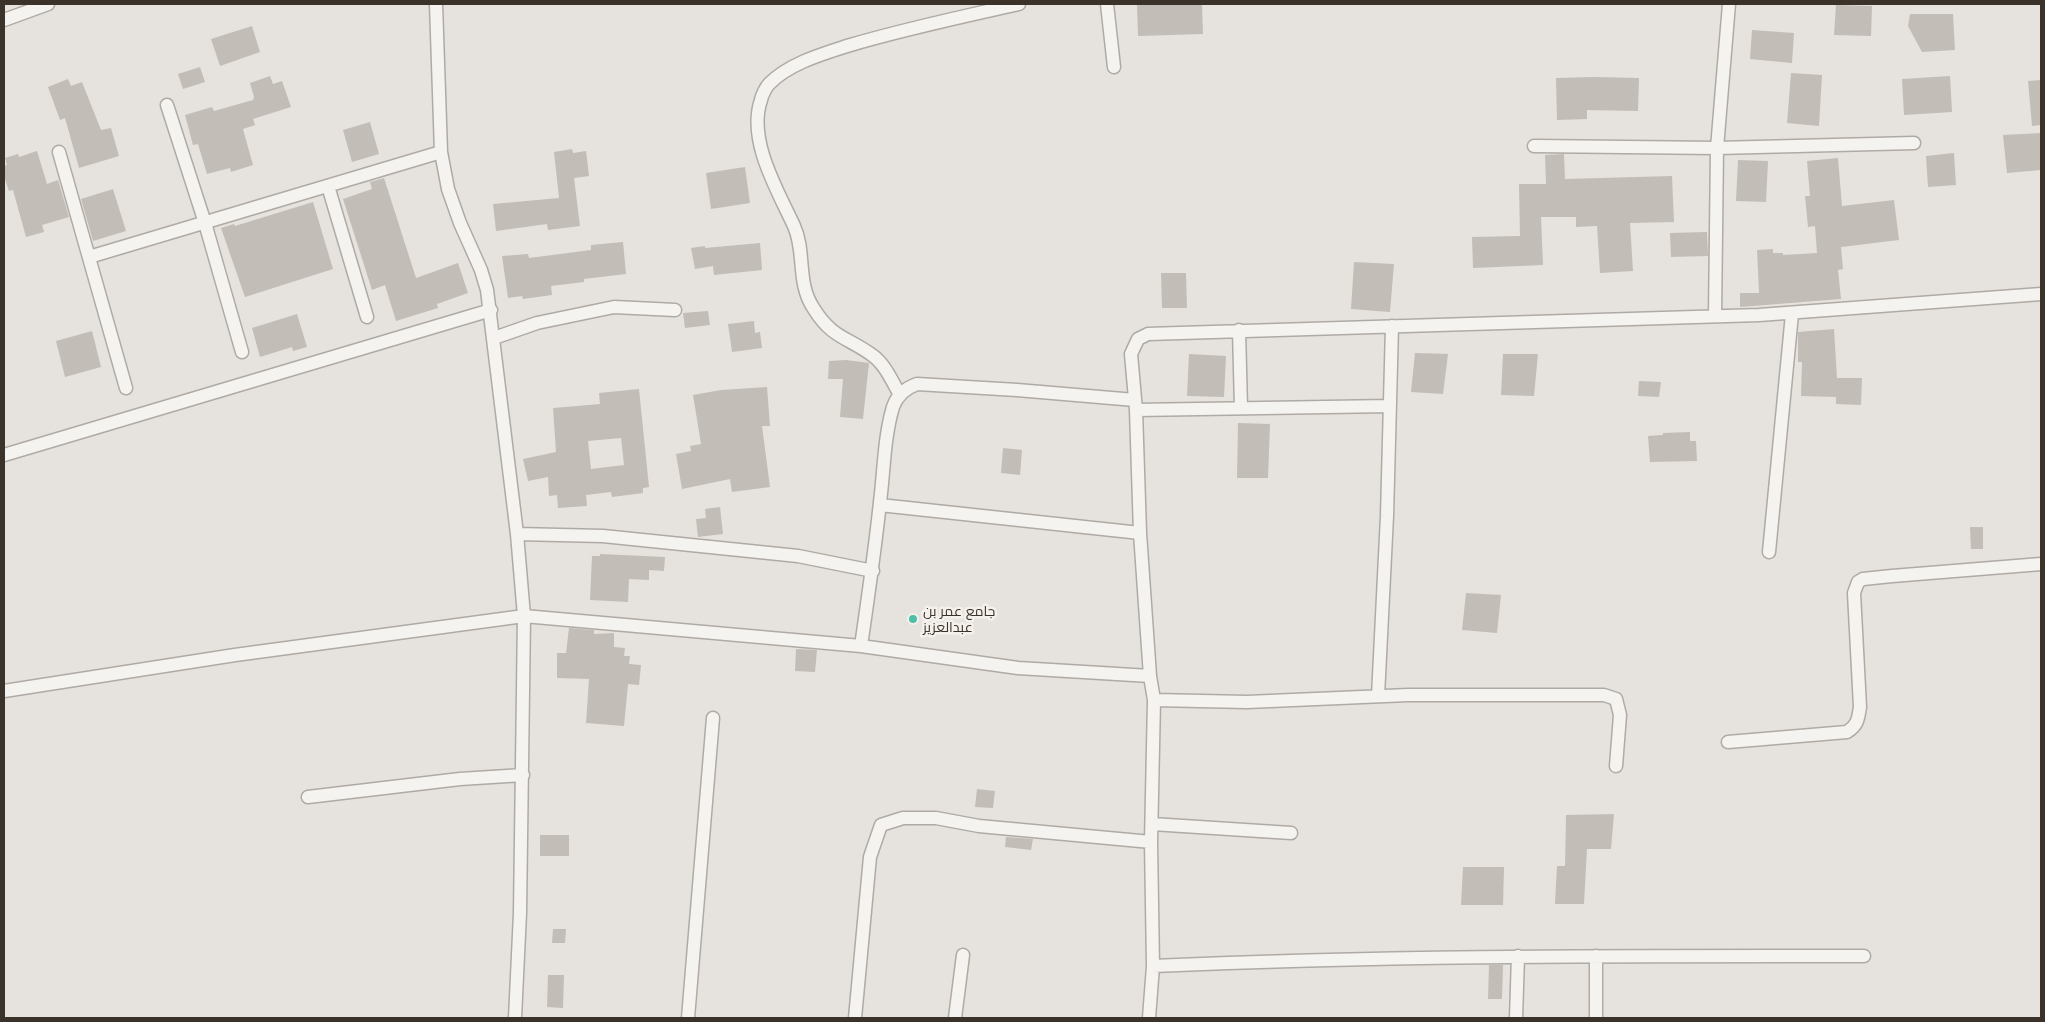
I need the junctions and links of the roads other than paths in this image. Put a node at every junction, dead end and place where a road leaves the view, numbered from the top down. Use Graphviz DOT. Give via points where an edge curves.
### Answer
graph roads {
  1 [pos="48,4"];
  2 [pos="436,4"];
  3 [pos="1020,4"];
  4 [pos="1107,4"];
  5 [pos="1729,4"];
  6 [pos="4,20"];
  7 [pos="1114,67"];
  8 [pos="167,105"];
  9 [pos="1914,143"];
  10 [pos="1534,146"];
  11 [pos="1717,148"];
  12 [pos="59,152"];
  13 [pos="441,152"];
  14 [pos="328,186"];
  15 [pos="205,222"];
  16 [pos="89,257"];
  17 [pos="2041,294"];
  18 [pos="491,310"];
  19 [pos="675,310"];
  20 [pos="1792,314"];
  21 [pos="1715,316"];
  22 [pos="367,317"];
  23 [pos="1392,326"];
  24 [pos="1239,330"];
  25 [pos="494,338"];
  26 [pos="242,352"];
  27 [pos="126,388"];
  28 [pos="900,395"];
  29 [pos="1136,405"];
  30 [pos="1390,406"];
  31 [pos="1241,408"];
  32 [pos="4,455"];
  33 [pos="880,505"];
  34 [pos="1140,533"];
  35 [pos="517,534"];
  36 [pos="1769,552"];
  37 [pos="2041,564"];
  38 [pos="872,570"];
  39 [pos="524,616"];
  40 [pos="861,646"];
  41 [pos="1150,676"];
  42 [pos="4,691"];
  43 [pos="1378,696"];
  44 [pos="1154,700"];
  45 [pos="713,718"];
  46 [pos="1728,742"];
  47 [pos="1616,766"];
  48 [pos="523,775"];
  49 [pos="308,797"];
  50 [pos="1152,824"];
  51 [pos="1292,833"];
  52 [pos="1151,842"];
  53 [pos="964,955"];
  54 [pos="1518,956"];
  55 [pos="1596,956"];
  56 [pos="1864,956"];
  57 [pos="1153,966"];
  58 [pos="515,1018"];
  59 [pos="688,1018"];
  60 [pos="855,1018"];
  61 [pos="955,1018"];
  62 [pos="1150,1018"];
  63 [pos="1516,1018"];
  64 [pos="1596,1018"];
  1 -- 6 [label="street"];
  2 -- 13 [label="street"];
  3 -- 28 [label="street" via="895,31 814,57 769,84 761,100 759,134 764,158 795,227 805,293 828,329 873,355 882,364"];
  4 -- 7 [label="street"];
  5 -- 11 [label="street"];
  8 -- 15 [label="street"];
  9 -- 11 [label="street"];
  10 -- 11 [label="street"];
  11 -- 21 [label="street"];
  12 -- 16 [label="street"];
  13 -- 14 [label="street"];
  13 -- 18 [label="street" via="448,189 482,270"];
  14 -- 15 [label="street"];
  14 -- 22 [label="street"];
  15 -- 16 [label="street"];
  15 -- 26 [label="street"];
  16 -- 27 [label="street"];
  17 -- 20 [label="street"];
  18 -- 25 [label="street"];
  18 -- 32 [label="street"];
  19 -- 25 [label="street" via="614,307 537,323"];
  20 -- 21 [label="street"];
  20 -- 36 [label="street"];
  21 -- 23 [label="street"];
  23 -- 24 [label="street"];
  23 -- 30 [label="street"];
  24 -- 29 [label="street" via="1148,334 1138,339 1131,354"];
  24 -- 31 [label="street"];
  25 -- 35 [label="street"];
  28 -- 29 [label="street" via="917,384 1017,390"];
  28 -- 33 [label="street" via="893,406"];
  29 -- 31 [label="street"];
  29 -- 34 [label="street"];
  30 -- 31 [label="street"];
  30 -- 43 [label="street"];
  33 -- 34 [label="street"];
  33 -- 38 [label="street"];
  34 -- 41 [label="street"];
  35 -- 38 [label="street" via="603,536 798,556"];
  35 -- 39 [label="street"];
  37 -- 46 [label="street" via="1863,579 1858,582 1854,593 1860,707 1855,727 1847,732"];
  38 -- 40 [label="street"];
  39 -- 40 [label="street"];
  39 -- 42 [label="street" via="235,655"];
  39 -- 48 [label="street"];
  40 -- 41 [label="street" via="1018,668"];
  41 -- 44 [label="street"];
  43 -- 44 [label="street" via="1247,702"];
  43 -- 47 [label="street" via="1604,695 1616,699 1620,715"];
  44 -- 50 [label="street"];
  45 -- 59 [label="street"];
  48 -- 49 [label="street"];
  48 -- 58 [label="street"];
  50 -- 51 [label="street"];
  50 -- 52 [label="street"];
  52 -- 57 [label="street"];
  52 -- 60 [label="street" via="979,826 936,818 902,818 881,825 870,857"];
  53 -- 61 [label="street"];
  54 -- 55 [label="street"];
  54 -- 57 [label="street"];
  54 -- 63 [label="street"];
  55 -- 56 [label="street"];
  55 -- 64 [label="street"];
  57 -- 62 [label="street"];
}
